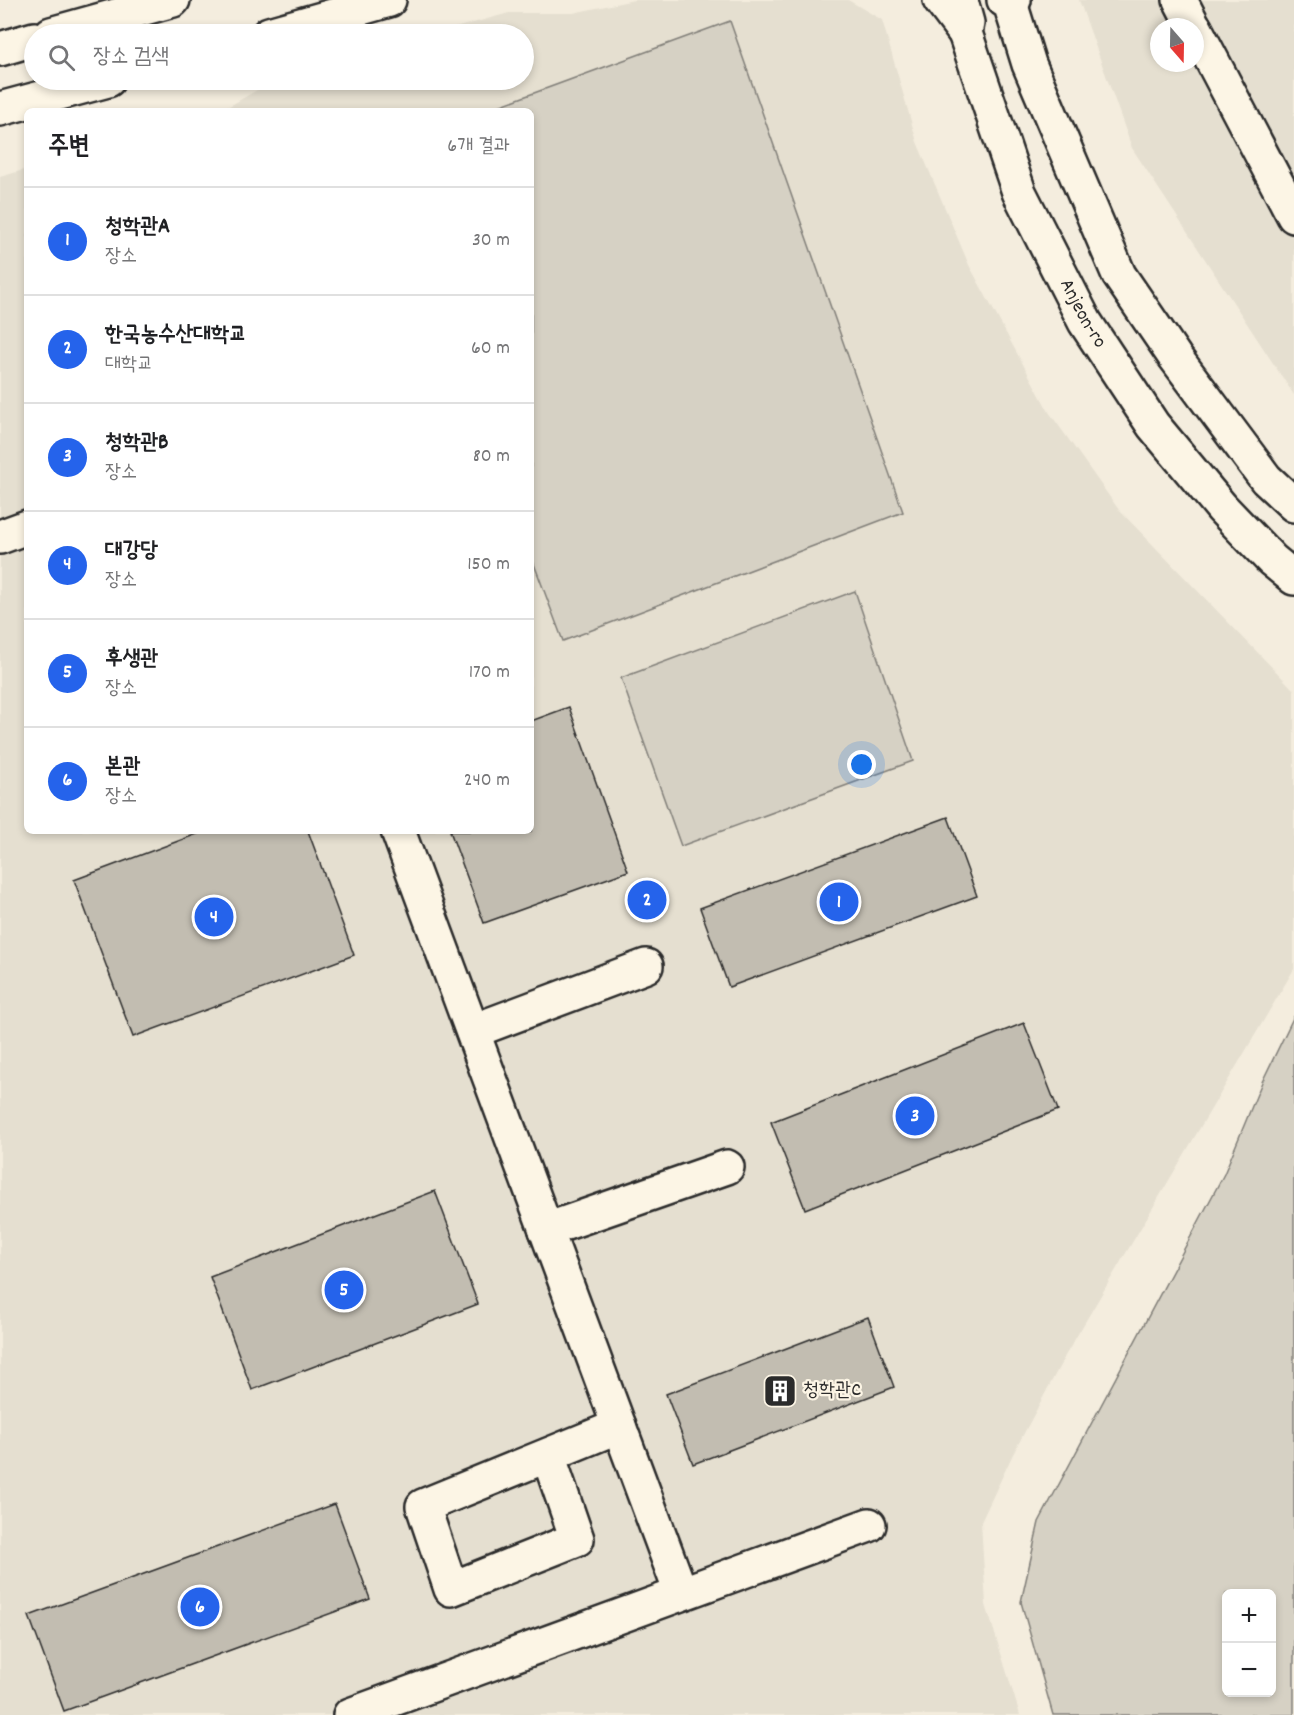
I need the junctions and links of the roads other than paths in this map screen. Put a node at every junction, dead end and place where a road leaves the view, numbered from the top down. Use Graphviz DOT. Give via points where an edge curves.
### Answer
graph roads {
  1 [pos="173,0"];
  2 [pos="389,0"];
  3 [pos="940,0"];
  4 [pos="961,0"];
  5 [pos="1180,0"];
  6 [pos="1009,1"];
  7 [pos="1190,18"];
  8 [pos="87,24"];
  9 [pos="304,24"];
  10 [pos="965,33"];
  11 [pos="24,42"];
  12 [pos="1204,45"];
  13 [pos="0,49"];
  14 [pos="71,90"];
  15 [pos="0,109"];
  16 [pos="1294,216"];
  17 [pos="1294,505"];
  18 [pos="24,528"];
  19 [pos="0,537"];
  20 [pos="1294,578"];
  21 [pos="399,834"];
  22 [pos="646,966"];
  23 [pos="473,1032"];
  24 [pos="727,1167"];
  25 [pos="546,1230"];
  26 [pos="619,1426"];
  27 [pos="548,1455"];
  28 [pos="869,1525"];
  29 [pos="681,1593"];
  30 [pos="386,1709"];
  31 [pos="350,1715"];
  1 -- 8 [label="street"];
  2 -- 9 [label="street"];
  3 -- 10 [label="street"];
  4 -- 10 [label="street, Anjeon-ro" via="967,23"];
  5 -- 7 [label="street"];
  6 -- 17 [label="street" via="1029,64 1119,275 1266,479"];
  10 -- 20 [label="street, Anjeon-ro" via="1019,192 1085,322 1152,425 1222,508"];
  11 -- 13 [label="street"];
  12 -- 16 [label="street"];
  14 -- 15 [label="street"];
  18 -- 19 [label="street"];
  21 -- 23 [label="street"];
  22 -- 23 [label="street"];
  23 -- 25 [label="street"];
  24 -- 25 [label="street"];
  25 -- 26 [label="street"];
  26 -- 27 [label="street"];
  26 -- 29 [label="street"];
  27 -- 27 [label="street" via="423,1506 451,1589 577,1539"];
  28 -- 29 [label="street"];
  29 -- 30 [label="street"];
  30 -- 31 [label="street"];
}
